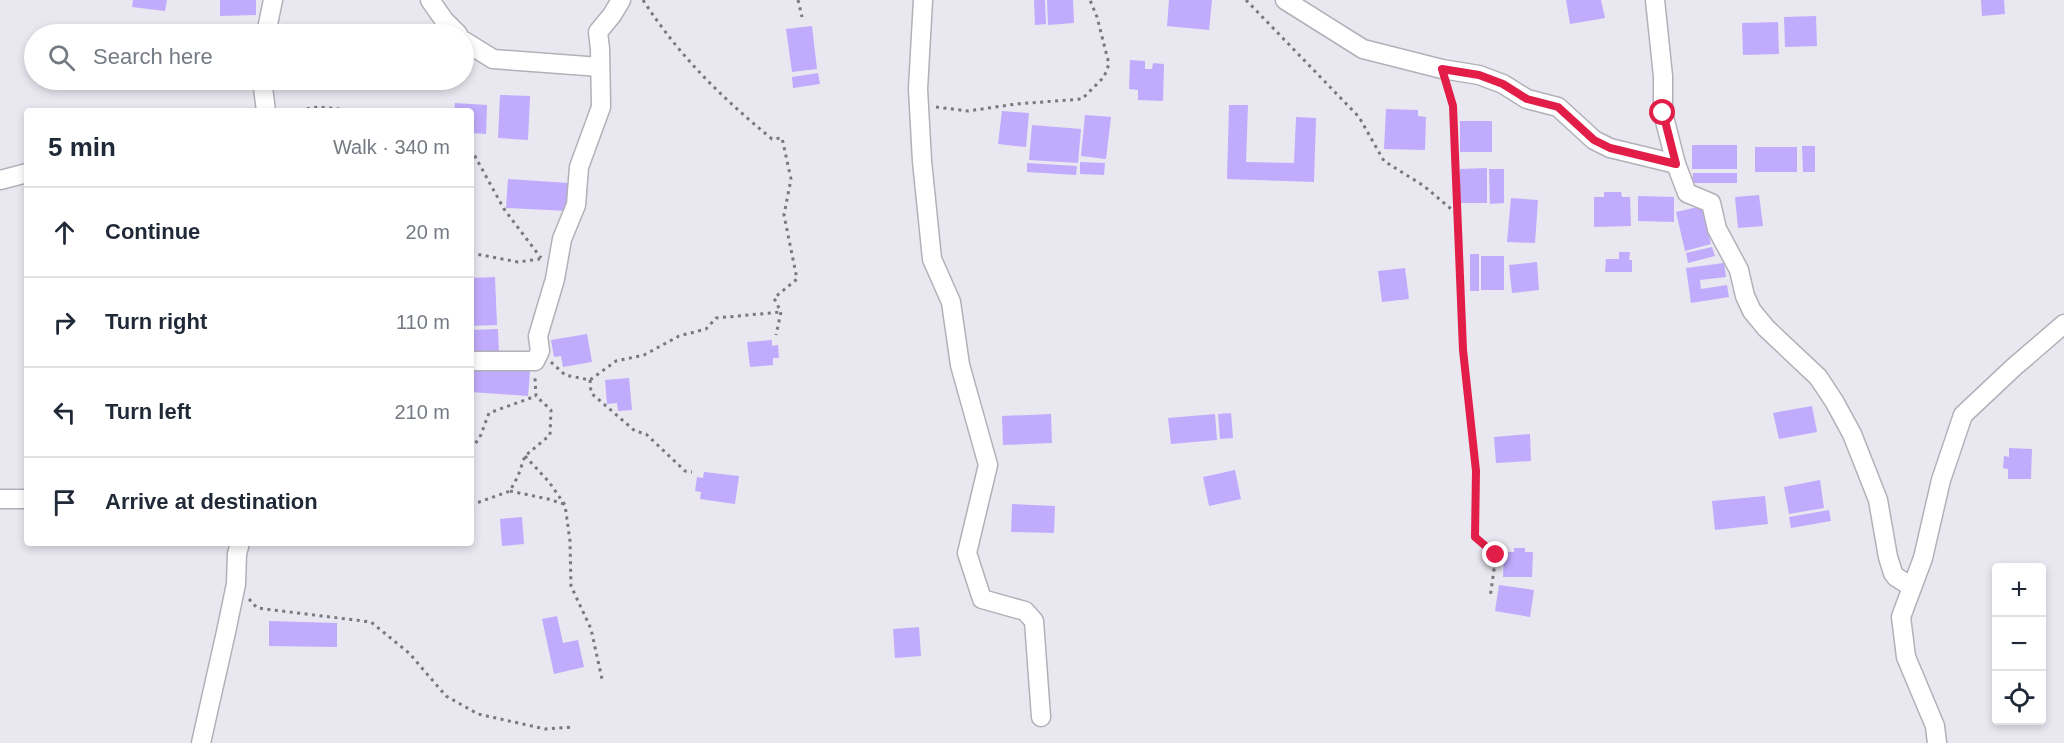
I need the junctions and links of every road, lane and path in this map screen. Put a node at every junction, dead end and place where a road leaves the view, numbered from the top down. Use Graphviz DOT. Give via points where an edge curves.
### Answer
graph roads {
  1 [pos="430,0"];
  2 [pos="621,0"];
  3 [pos="643,0"];
  4 [pos="798,0"];
  5 [pos="923,0"];
  6 [pos="1090,0"];
  7 [pos="1246,0"];
  8 [pos="1285,0"];
  9 [pos="1655,0"];
  10 [pos="274,3"];
  11 [pos="802,17"];
  12 [pos="269,24"];
  13 [pos="447,24"];
  14 [pos="474,47"];
  15 [pos="600,66"];
  16 [pos="1442,69"];
  17 [pos="263,90"];
  18 [pos="919,105"];
  19 [pos="266,108"];
  20 [pos="312,108"];
  21 [pos="329,108"];
  22 [pos="474,154"];
  23 [pos="1676,164"];
  24 [pos="24,174"];
  25 [pos="0,180"];
  26 [pos="1457,214"];
  27 [pos="474,254"];
  28 [pos="541,258"];
  29 [pos="555,279"];
  30 [pos="781,312"];
  31 [pos="2064,324"];
  32 [pos="776,335"];
  33 [pos="537,356"];
  34 [pos="474,361"];
  35 [pos="590,380"];
  36 [pos="536,396"];
  37 [pos="474,445"];
  38 [pos="525,456"];
  39 [pos="692,472"];
  40 [pos="510,491"];
  41 [pos="24,499"];
  42 [pos="0,500"];
  43 [pos="474,505"];
  44 [pos="565,505"];
  45 [pos="239,546"];
  46 [pos="236,584"];
  47 [pos="1912,587"];
  48 [pos="1490,598"];
  49 [pos="602,679"];
  50 [pos="1041,717"];
  51 [pos="573,727"];
  52 [pos="201,743"];
  53 [pos="1937,743"];
  1 -- 13 [label="street"];
  2 -- 15 [label="street" via="598,32"];
  3 -- 30 [label="path" via="701,76 772,139 782,138 791,179 784,215 797,279 774,298"];
  4 -- 11 [label="path"];
  5 -- 18 [label="street"];
  6 -- 18 [label="path" via="1109,64 1104,77 1082,99 968,111"];
  7 -- 26 [label="path" via="1359,117 1384,161 1424,186"];
  8 -- 16 [label="street" via="1363,49"];
  9 -- 23 [label="street" via="1664,76 1663,113"];
  10 -- 12 [label="street"];
  14 -- 15 [label="street" via="493,59"];
  15 -- 29 [label="street" via="601,107 579,167 576,205 562,239"];
  16 -- 23 [label="street" via="1479,75 1527,99 1558,107 1594,140 1610,148"];
  16 -- 26 [label="path" via="1453,106"];
  17 -- 19 [label="street"];
  18 -- 50 [label="street" via="932,259 951,302 960,365 988,465 967,553 982,599 1025,611 1034,621"];
  20 -- 21 [label="path"];
  22 -- 28 [label="path" via="504,209"];
  23 -- 47 [label="street" via="1688,193 1711,203 1717,229 1739,270 1752,311 1818,377 1834,401 1852,434 1878,500 1893,573"];
  24 -- 25 [label="street"];
  26 -- 48 [label="path" via="1463,350 1476,471 1475,537 1496,555"];
  27 -- 28 [label="path" via="518,262"];
  28 -- 29 [label="path"];
  29 -- 33 [label="street" via="538,336"];
  30 -- 32 [label="path"];
  30 -- 35 [label="path" via="716,318 706,329 679,336 644,355 616,361"];
  31 -- 47 [label="street" via="1963,415"];
  33 -- 34 [label="street"];
  33 -- 35 [label="path" via="565,375"];
  33 -- 36 [label="path"];
  35 -- 39 [label="path" via="591,393 597,399 634,431 646,434 685,471"];
  36 -- 37 [label="path" via="489,412"];
  36 -- 38 [label="path" via="551,410 550,435"];
  38 -- 40 [label="path"];
  38 -- 44 [label="path"];
  40 -- 43 [label="path"];
  40 -- 44 [label="path"];
  41 -- 42 [label="street"];
  44 -- 49 [label="path" via="571,586 591,629"];
  45 -- 46 [label="street"];
  46 -- 51 [label="path" via="257,608 371,622 409,653 446,696 478,714 545,729"];
  46 -- 52 [label="street"];
  47 -- 53 [label="street" via="1901,617 1906,657 1935,726"];
}
